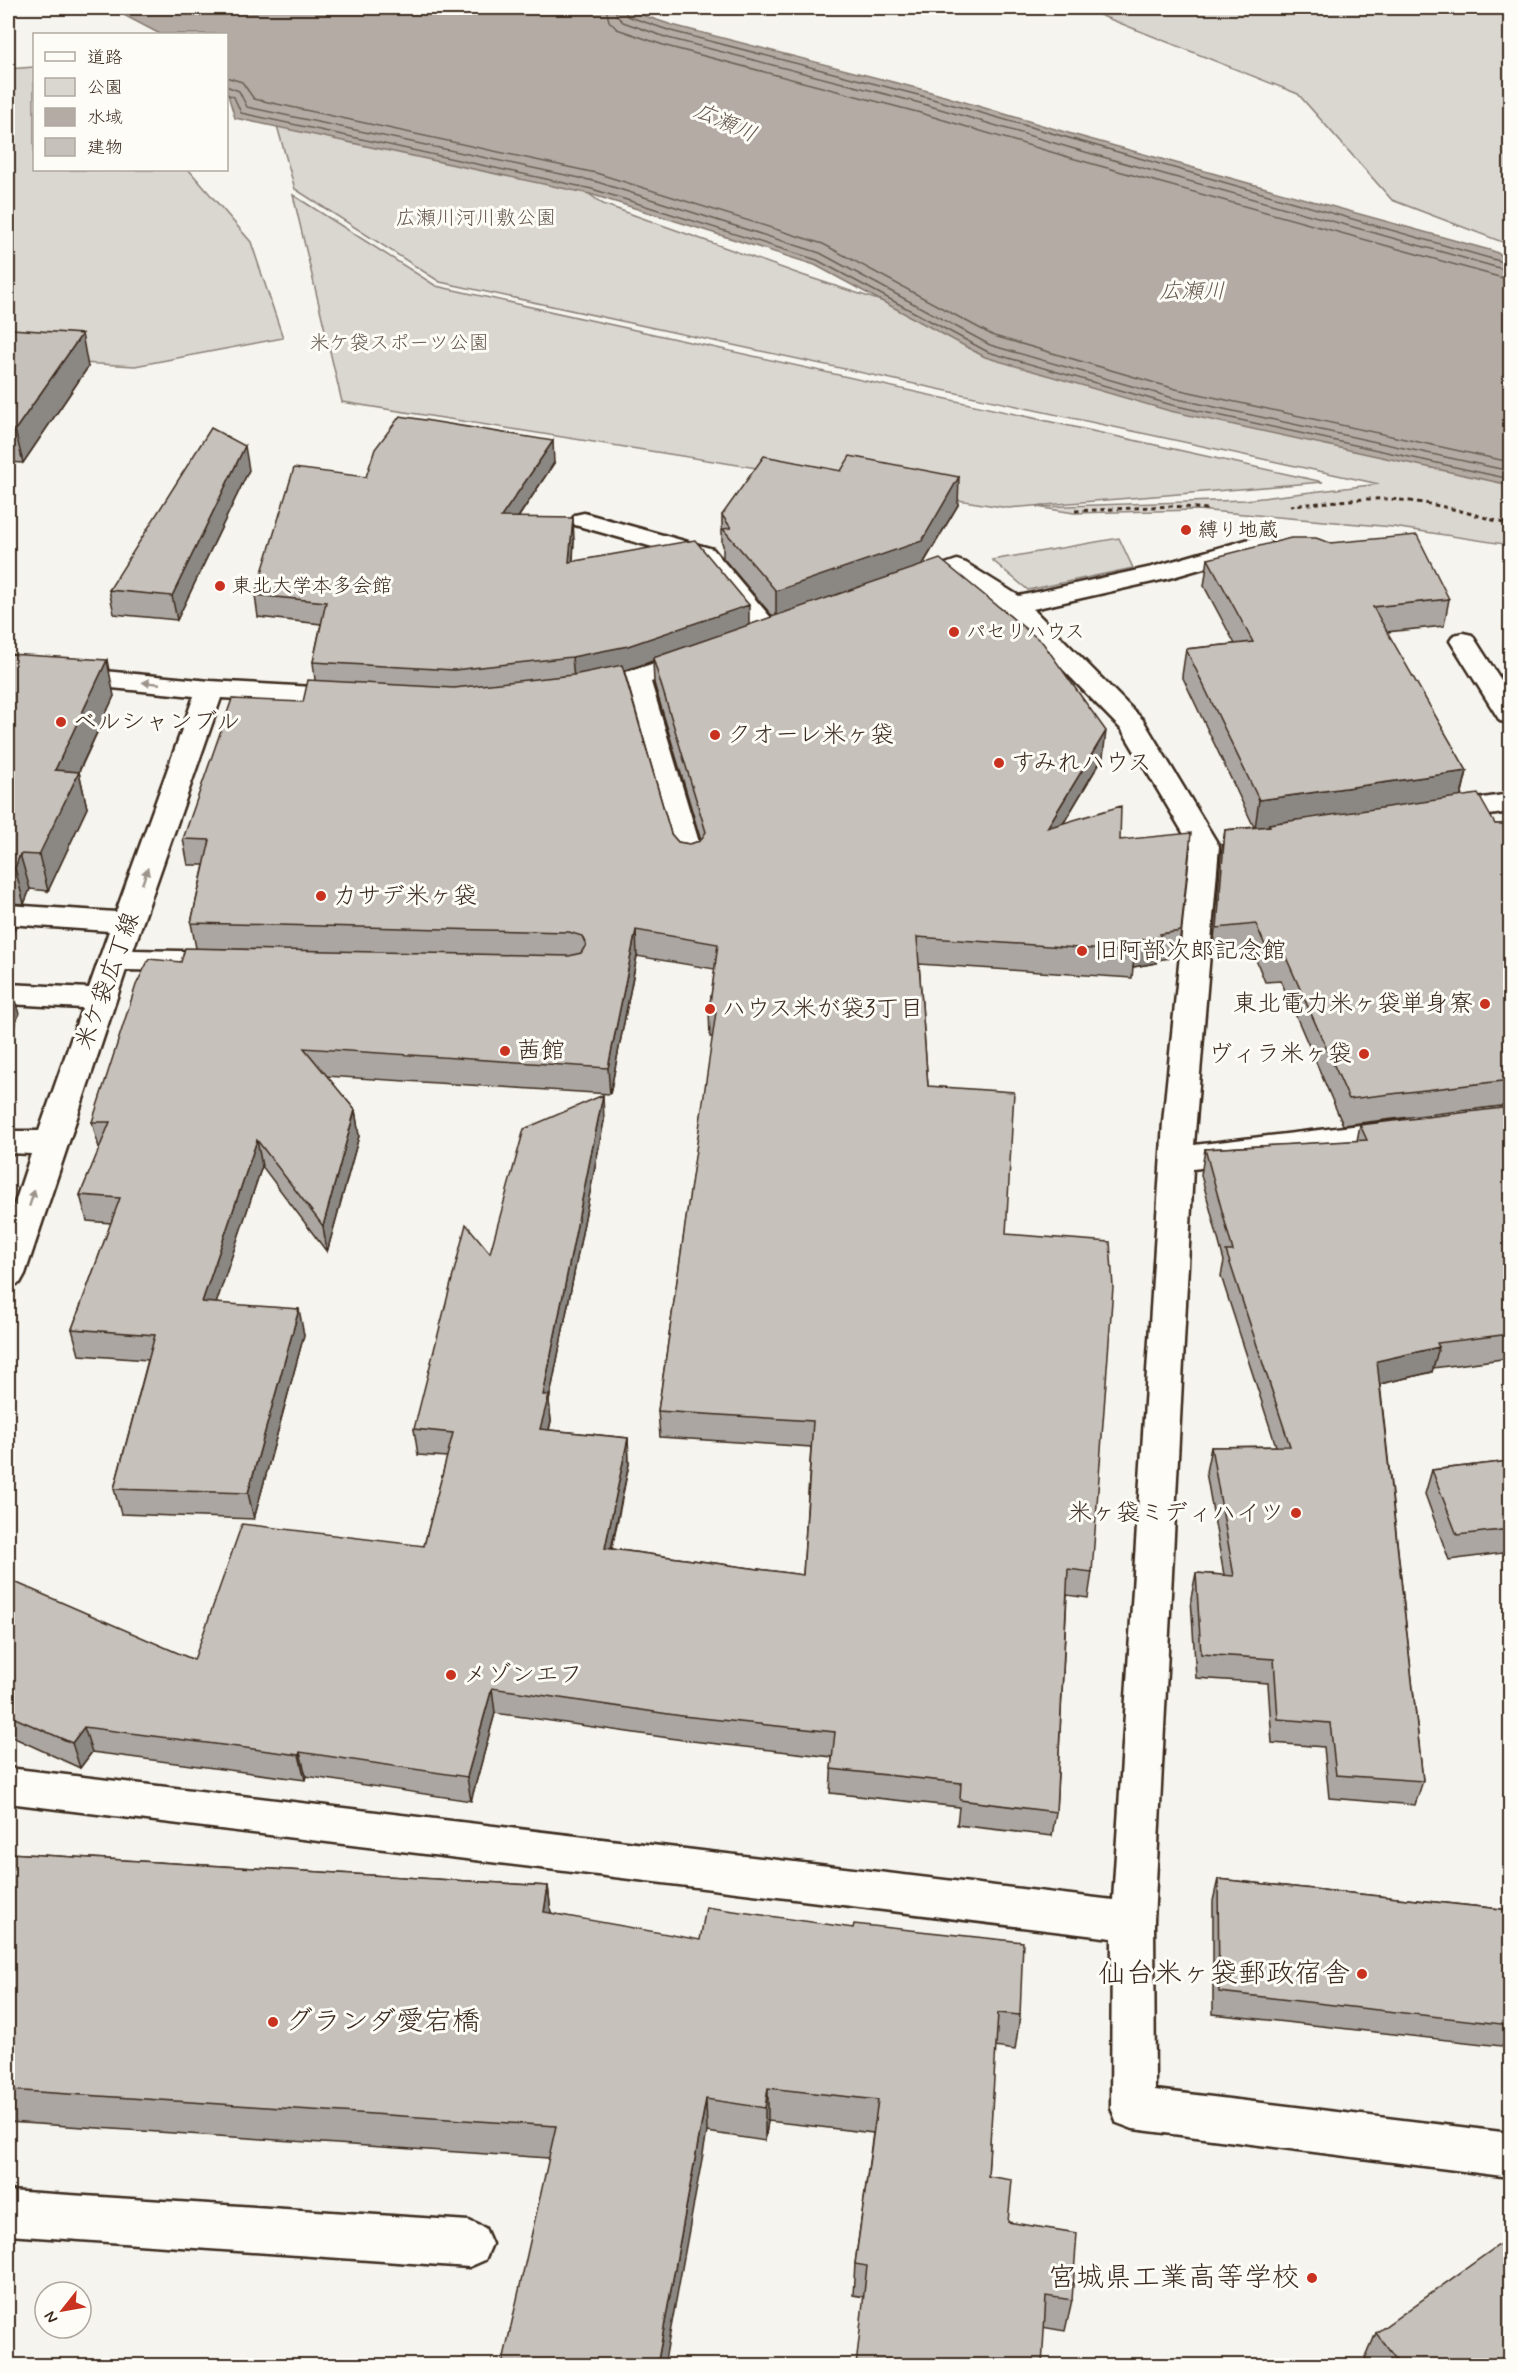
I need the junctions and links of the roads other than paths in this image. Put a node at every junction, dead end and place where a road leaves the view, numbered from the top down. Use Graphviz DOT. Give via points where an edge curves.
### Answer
graph roads {
  1 [pos="584,520"];
  2 [pos="1260,544"];
  3 [pos="891,591"];
  4 [pos="1015,605"];
  5 [pos="770,632"];
  6 [pos="1463,641"];
  7 [pos="714,651"];
  8 [pos="8,669"];
  9 [pos="636,678"];
  10 [pos="210,689"];
  11 [pos="562,691"];
  12 [pos="374,698"];
  13 [pos="1510,715"];
  14 [pos="1510,803"];
  15 [pos="1417,816"];
  16 [pos="688,859"];
  17 [pos="8,914"];
  18 [pos="129,923"];
  19 [pos="116,960"];
  20 [pos="248,963"];
  21 [pos="8,994"];
  22 [pos="101,999"];
  23 [pos="1427,1128"];
  24 [pos="8,1142"];
  25 [pos="50,1143"];
  26 [pos="1178,1159"];
  27 [pos="8,1274"];
  28 [pos="8,1786"];
  29 [pos="1133,1922"];
  30 [pos="1510,2155"];
  31 [pos="8,2213"];
  32 [pos="469,2244"];
  1 -- 5 [label="street" via="704,554"];
  2 -- 4 [label="street" via="1157,574"];
  3 -- 4 [label="street" via="957,568"];
  4 -- 26 [label="street" via="1133,726 1218,844 1179,1122"];
  6 -- 13 [label="street"];
  7 -- 9 [label="street"];
  10 -- 8 [label="street, one-way"];
  9 -- 11 [label="street"];
  9 -- 16 [label="street"];
  10 -- 12 [label="street"];
  18 -- 10 [label="street, 米ケ袋広丁線, one-way"];
  14 -- 15 [label="street"];
  17 -- 18 [label="street"];
  18 -- 19 [label="street, 米ケ袋広丁線"];
  19 -- 20 [label="street"];
  19 -- 22 [label="street, 米ケ袋広丁線"];
  21 -- 22 [label="street"];
  22 -- 25 [label="street, 米ケ袋広丁線"];
  23 -- 26 [label="street"];
  24 -- 25 [label="street"];
  27 -- 25 [label="street, 米ケ袋広丁線, one-way"];
  26 -- 29 [label="street"];
  28 -- 29 [label="street"];
  29 -- 30 [label="street" via="1133,2108"];
  31 -- 32 [label="street"];
}
